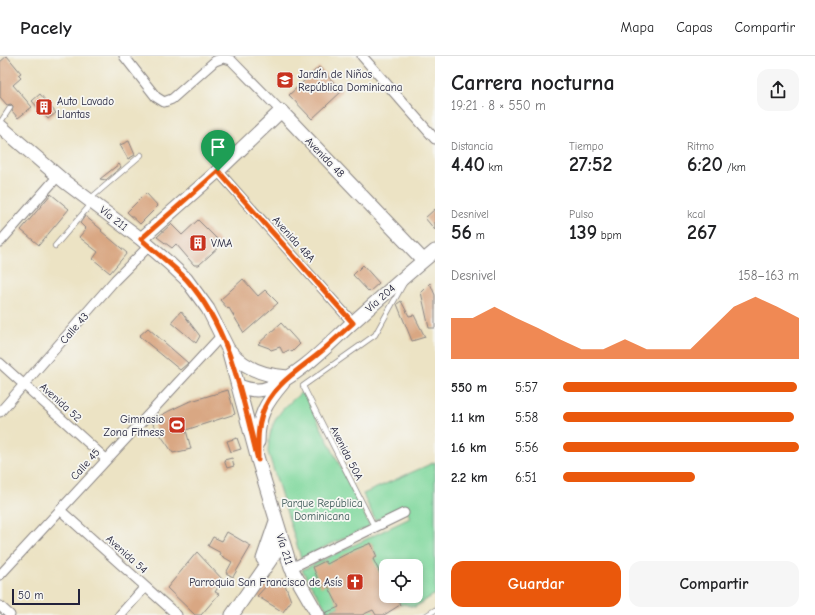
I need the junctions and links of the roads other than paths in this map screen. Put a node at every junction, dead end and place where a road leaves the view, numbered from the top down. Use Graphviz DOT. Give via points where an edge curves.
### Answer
graph roads {
  1 [pos="362,56"];
  2 [pos="127,57"];
  3 [pos="10,108"];
  4 [pos="281,111"];
  5 [pos="0,125"];
  6 [pos="435,139"];
  7 [pos="141,155"];
  8 [pos="218,171"];
  9 [pos="58,176"];
  10 [pos="91,201"];
  11 [pos="0,242"];
  12 [pos="145,243"];
  13 [pos="55,246"];
  14 [pos="435,251"];
  15 [pos="423,260"];
  16 [pos="411,271"];
  17 [pos="353,323"];
  18 [pos="222,335"];
  19 [pos="228,349"];
  20 [pos="0,363"];
  21 [pos="288,377"];
  22 [pos="24,386"];
  23 [pos="239,386"];
  24 [pos="0,412"];
  25 [pos="106,459"];
  26 [pos="258,460"];
  27 [pos="60,510"];
  28 [pos="404,513"];
  29 [pos="276,521"];
  30 [pos="375,528"];
  31 [pos="282,540"];
  32 [pos="291,568"];
  33 [pos="0,575"];
  34 [pos="256,578"];
  35 [pos="145,587"];
  36 [pos="0,606"];
  37 [pos="435,610"];
  38 [pos="10,615"];
  39 [pos="120,615"];
  40 [pos="177,615"];
  41 [pos="232,615"];
  42 [pos="318,615"];
  43 [pos="427,615"];
  1 -- 6 [label="street"];
  2 -- 4 [label="street, Avenida 48" via="156,97 164,102 172,99 215,61 223,58 230,60"];
  3 -- 5 [label="lane"];
  4 -- 8 [label="main road, Calle 43"];
  4 -- 15 [label="main road, Avenida 48"];
  5 -- 9 [label="main road, Vía 211"];
  7 -- 10 [label="lane"];
  8 -- 12 [label="main road, Calle 43"];
  8 -- 17 [label="street, Avenida 48A"];
  9 -- 10 [label="main road, Vía 211"];
  9 -- 11 [label="street"];
  10 -- 12 [label="main road, Vía 211"];
  10 -- 13 [label="lane"];
  12 -- 18 [label="main road, Vía 211" via="186,279 208,309"];
  12 -- 22 [label="street, Calle 43"];
  14 -- 15 [label="main road, Vía 204"];
  15 -- 16 [label="main road, Vía 204"];
  16 -- 17 [label="main road, Vía 204"];
  16 -- 30 [label="lane, Avenida 50A" via="375,335 303,386"];
  17 -- 21 [label="main road, Vía 204"];
  18 -- 19 [label="main road, Vía 211"];
  18 -- 25 [label="street, Calle 45"];
  19 -- 21 [label="main road" via="250,368 269,375"];
  19 -- 23 [label="main road, Vía 211"];
  20 -- 22 [label="street, Avenida 52"];
  21 -- 23 [label="main road, Vía 204" via="268,388 257,390"];
  21 -- 26 [label="main road" via="274,392 262,412 258,429"];
  22 -- 24 [label="street, Calle 43"];
  22 -- 25 [label="street, Avenida 52"];
  23 -- 26 [label="main road, Vía 211"];
  25 -- 27 [label="street, Calle 45"];
  26 -- 29 [label="main road, Vía 211"];
  27 -- 33 [label="street, Calle 45"];
  27 -- 35 [label="street, Avenida 54"];
  28 -- 30 [label="street"];
  29 -- 31 [label="main road, Vía 211"];
  29 -- 34 [label="main road"];
  30 -- 32 [label="street"];
  31 -- 32 [label="main road, Vía 211"];
  31 -- 34 [label="main road"];
  32 -- 42 [label="main road, Vía 211"];
  34 -- 41 [label="main road"];
  35 -- 39 [label="street"];
  35 -- 40 [label="street, Avenida 54"];
  36 -- 38 [label="street"];
  37 -- 43 [label="lane"];
}
